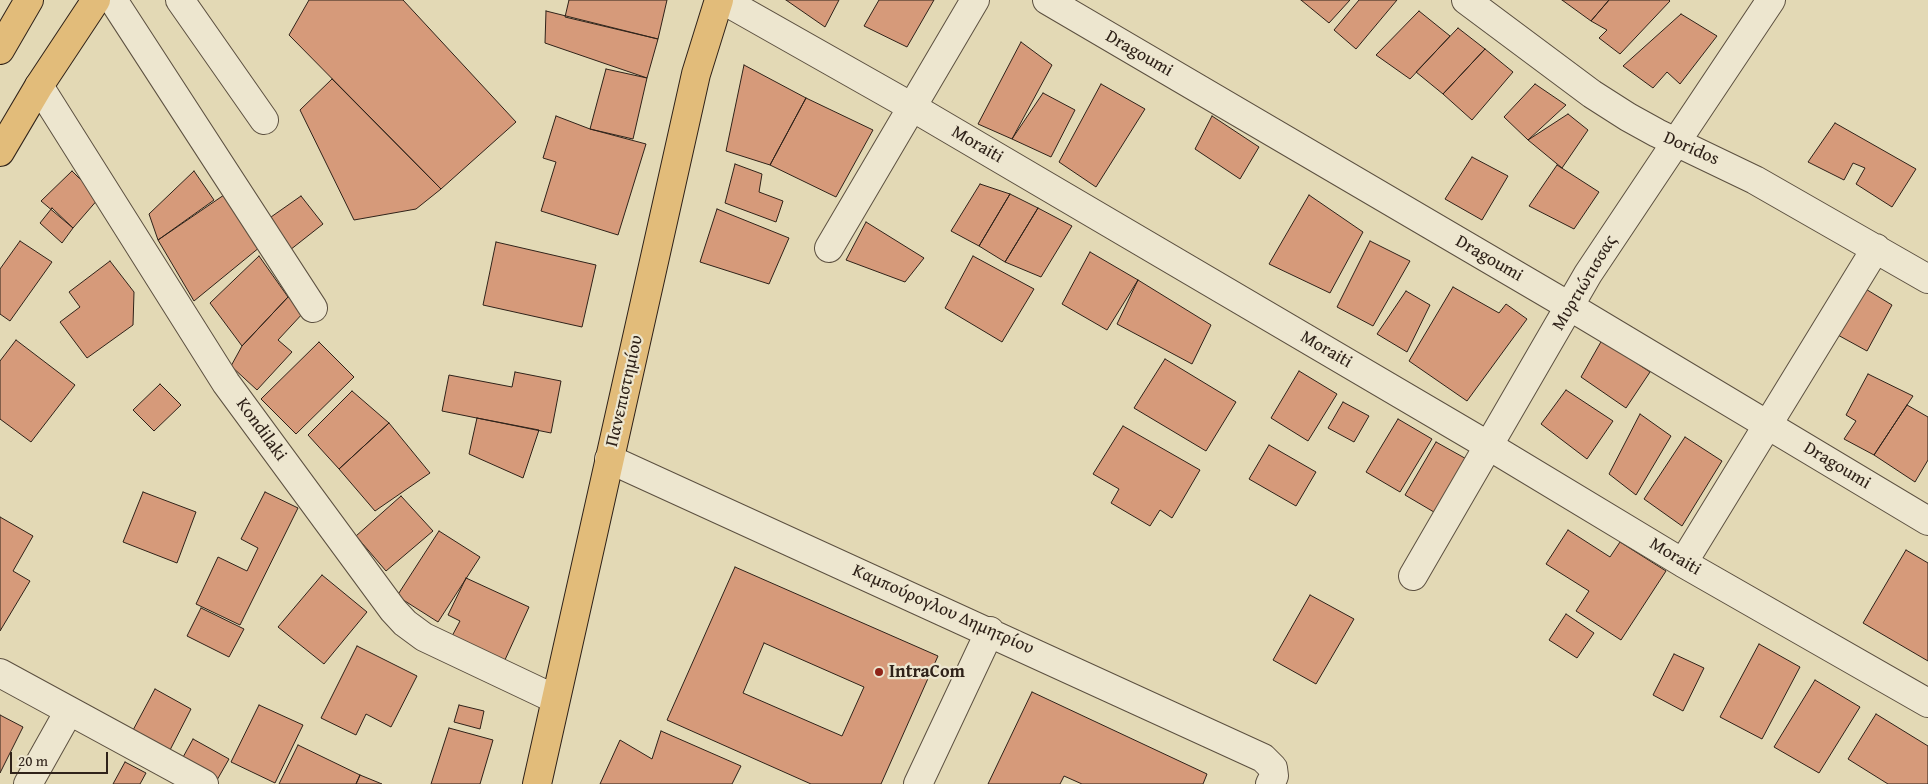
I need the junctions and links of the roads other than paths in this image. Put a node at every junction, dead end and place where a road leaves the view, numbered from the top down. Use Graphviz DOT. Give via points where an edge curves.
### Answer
graph roads {
  1 [pos="29,0"];
  2 [pos="96,0"];
  3 [pos="113,0"];
  4 [pos="180,0"];
  5 [pos="718,0"];
  6 [pos="723,0"];
  7 [pos="975,0"];
  8 [pos="1047,0"];
  9 [pos="1466,0"];
  10 [pos="1772,0"];
  11 [pos="0,50"];
  12 [pos="39,86"];
  13 [pos="912,107"];
  14 [pos="264,120"];
  15 [pos="1677,142"];
  16 [pos="0,152"];
  17 [pos="830,248"];
  18 [pos="1876,248"];
  19 [pos="1928,279"];
  20 [pos="1569,306"];
  21 [pos="313,308"];
  22 [pos="1768,424"];
  23 [pos="1489,446"];
  24 [pos="610,459"];
  25 [pos="1928,521"];
  26 [pos="1683,563"];
  27 [pos="1414,576"];
  28 [pos="990,631"];
  29 [pos="0,673"];
  30 [pos="555,699"];
  31 [pos="1928,704"];
  32 [pos="69,710"];
  33 [pos="1271,776"];
  34 [pos="28,784"];
  35 [pos="204,784"];
  36 [pos="537,784"];
  37 [pos="918,784"];
  1 -- 11 [label="main road"];
  2 -- 12 [label="main road"];
  3 -- 21 [label="street"];
  4 -- 14 [label="street"];
  5 -- 24 [label="main road, Πανεπιστημίου" via="696,74"];
  6 -- 13 [label="street, Moraiti"];
  7 -- 13 [label="street"];
  8 -- 20 [label="street, Dragoumi"];
  9 -- 15 [label="street, Doridos" via="1592,94"];
  10 -- 15 [label="street, Μυρτιώτισσας"];
  12 -- 16 [label="main road"];
  12 -- 30 [label="street, Kondilaki" via="226,383 393,610 424,637"];
  13 -- 17 [label="street"];
  13 -- 23 [label="street, Moraiti"];
  15 -- 18 [label="street, Doridos" via="1755,180"];
  15 -- 20 [label="street, Μυρτιώτισσας"];
  18 -- 19 [label="street, Doridos"];
  18 -- 22 [label="street"];
  20 -- 22 [label="street, Dragoumi"];
  20 -- 23 [label="street, Μυρτιώτισσας"];
  22 -- 25 [label="street, Dragoumi"];
  22 -- 26 [label="street"];
  23 -- 26 [label="street, Moraiti"];
  23 -- 27 [label="street, Μυρτιώτισσας"];
  24 -- 28 [label="street, Καμπούρογλου Δημητρίου"];
  24 -- 30 [label="main road, Πανεπιστημίου"];
  26 -- 31 [label="street, Moraiti"];
  28 -- 33 [label="street, Καμπούρογλου Δημητρίου" via="1263,758"];
  28 -- 37 [label="street"];
  29 -- 32 [label="street"];
  30 -- 36 [label="main road, Πανεπιστημίου"];
  32 -- 34 [label="street"];
  32 -- 35 [label="street"];
}
